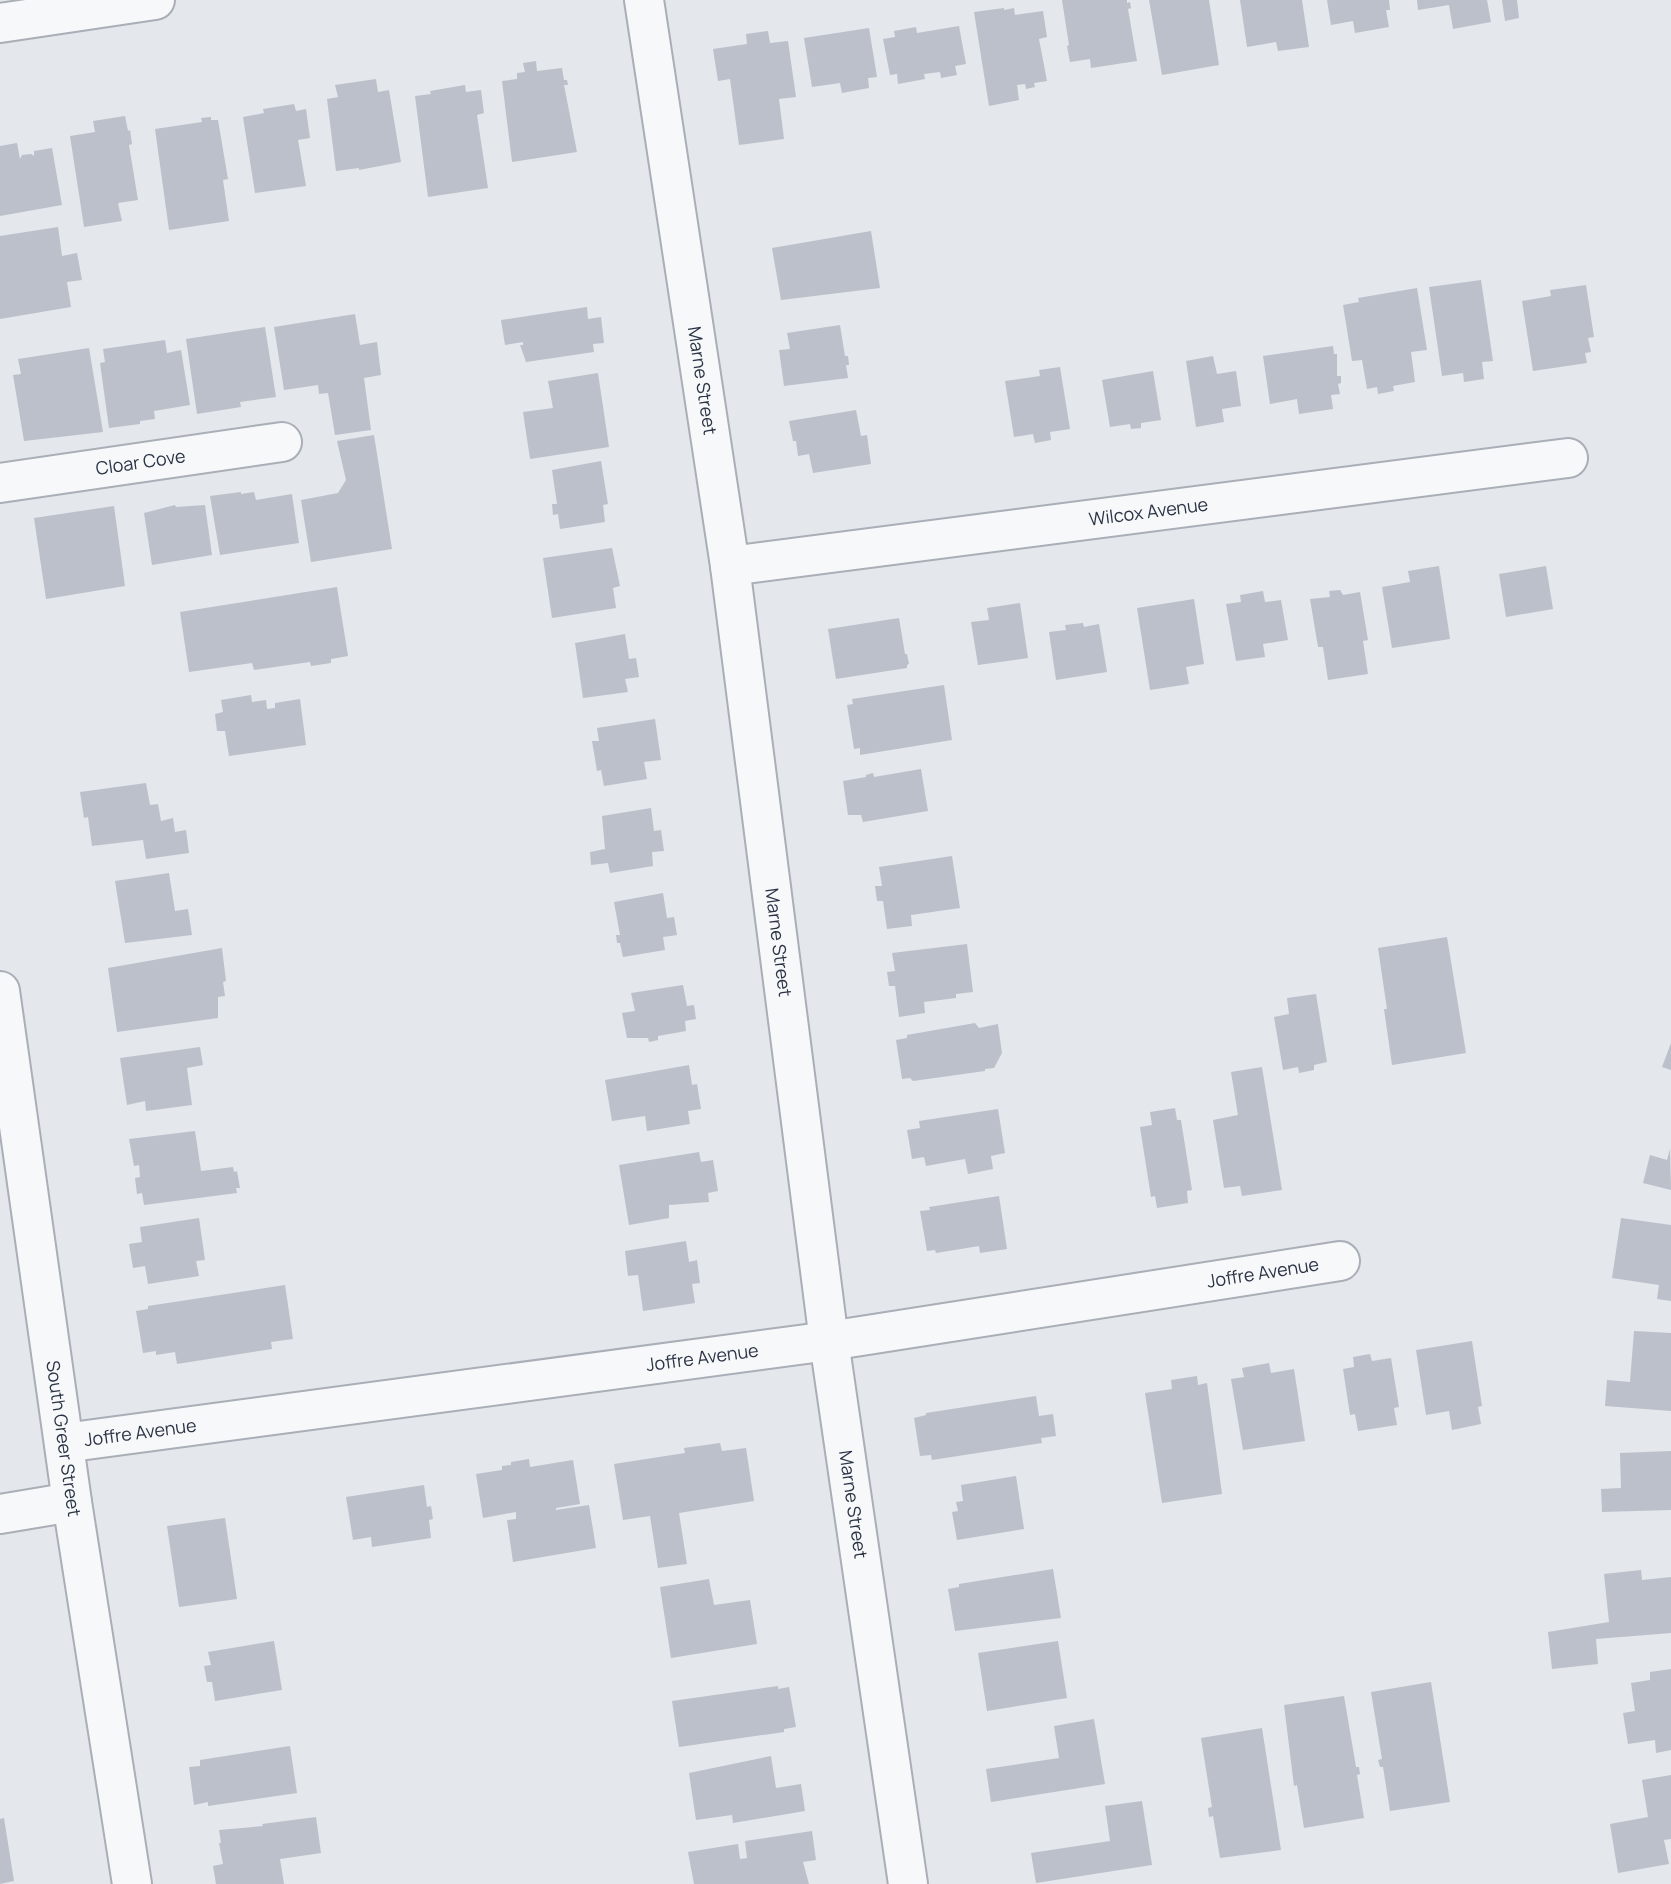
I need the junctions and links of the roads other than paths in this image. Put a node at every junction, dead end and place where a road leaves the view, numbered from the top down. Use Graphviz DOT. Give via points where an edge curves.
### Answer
graph roads {
  1 [pos="155,0"];
  2 [pos="644,0"];
  3 [pos="0,23"];
  4 [pos="282,442"];
  5 [pos="1568,458"];
  6 [pos="0,484"];
  7 [pos="730,566"];
  8 [pos="0,991"];
  9 [pos="1340,1261"];
  10 [pos="829,1341"];
  11 [pos="64,1443"];
  12 [pos="72,1502"];
  13 [pos="0,1514"];
  14 [pos="132,1884"];
  15 [pos="908,1884"];
  1 -- 3 [label="street"];
  2 -- 7 [label="street, Marne Street"];
  4 -- 6 [label="street, Cloar Cove"];
  5 -- 7 [label="street, Wilcox Avenue"];
  7 -- 10 [label="street, Marne Street"];
  8 -- 11 [label="street, South Greer Street"];
  9 -- 10 [label="street, Joffre Avenue"];
  10 -- 11 [label="street, Joffre Avenue"];
  10 -- 15 [label="street, Marne Street"];
  11 -- 12 [label="street, South Greer Street"];
  12 -- 13 [label="street"];
  12 -- 14 [label="street, South Greer Street"];
}
